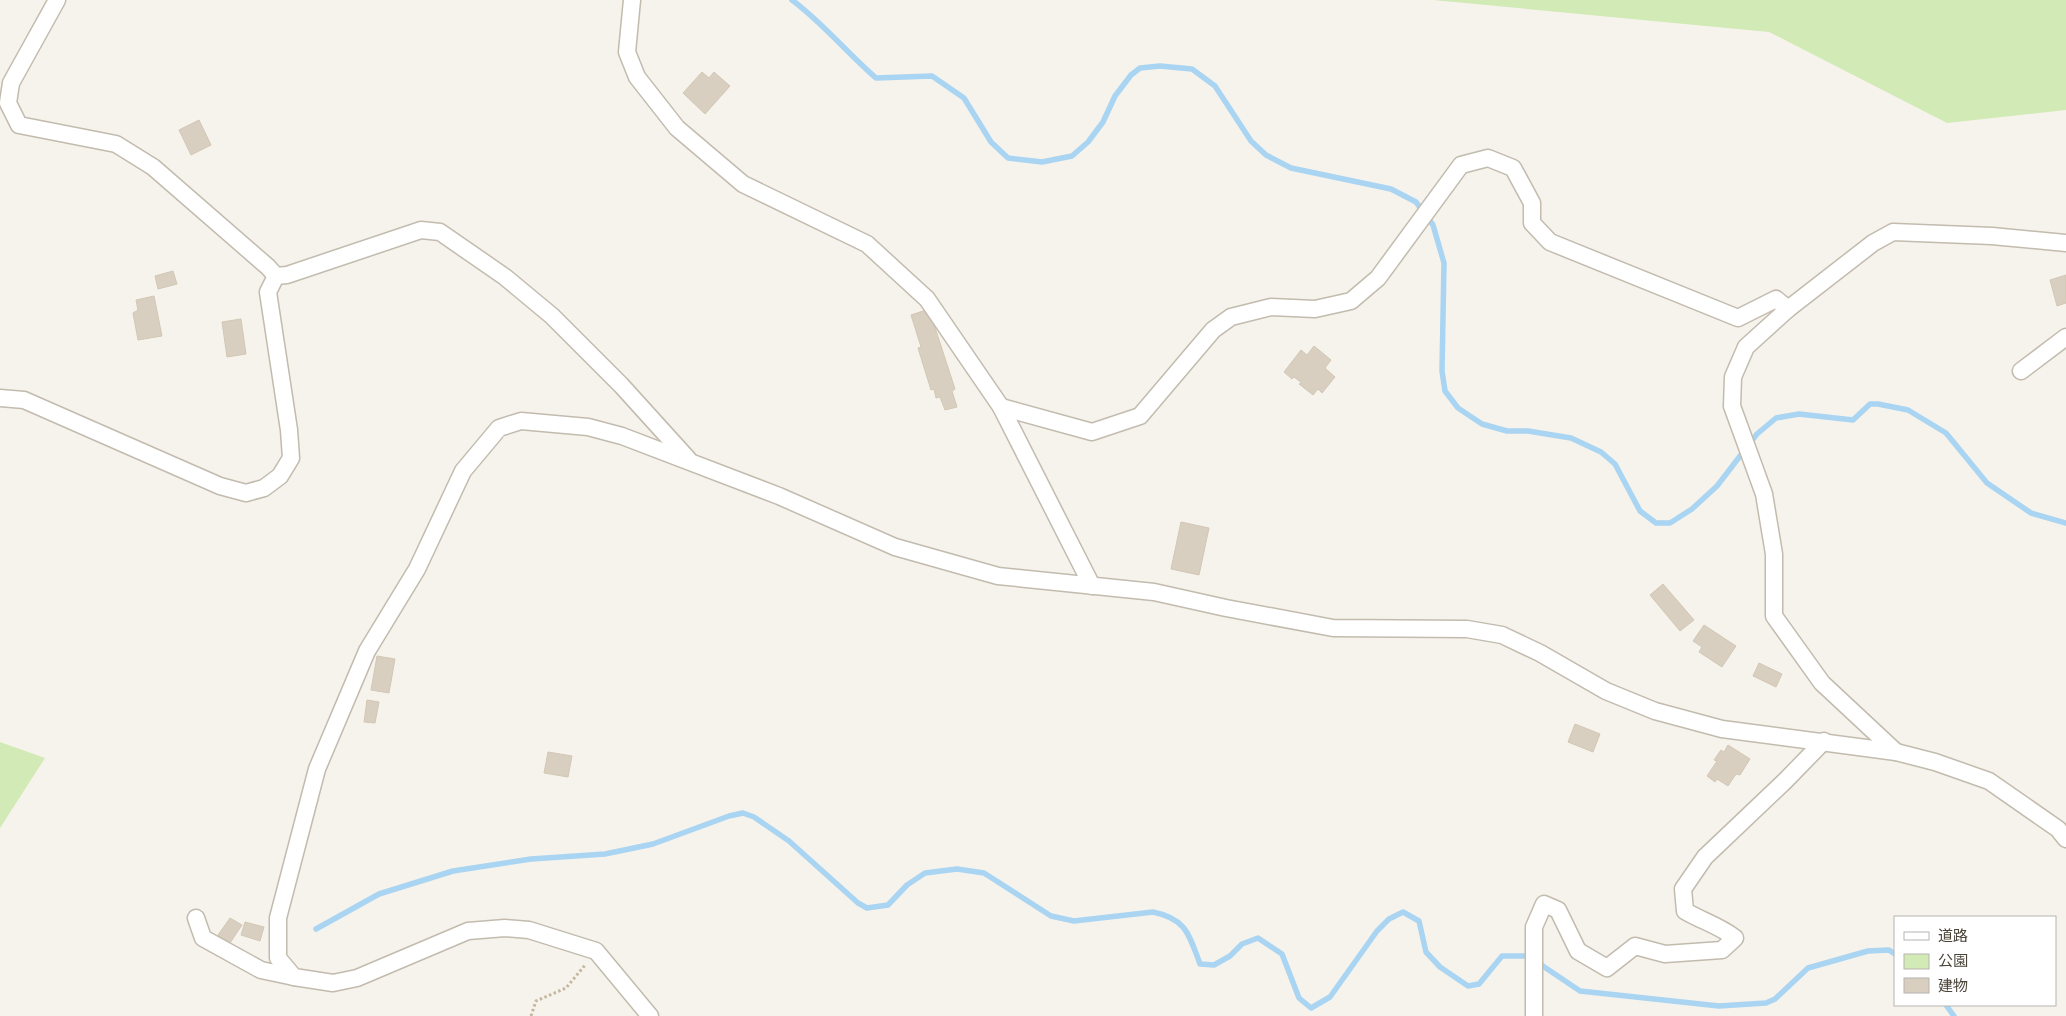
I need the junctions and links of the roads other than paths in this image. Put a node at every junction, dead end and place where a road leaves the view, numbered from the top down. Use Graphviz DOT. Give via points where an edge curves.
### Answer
graph roads {
  1 [pos="57,0"];
  2 [pos="632,0"];
  3 [pos="2066,243"];
  4 [pos="276,276"];
  5 [pos="1788,309"];
  6 [pos="2066,337"];
  7 [pos="2021,371"];
  8 [pos="0,398"];
  9 [pos="1001,407"];
  10 [pos="692,463"];
  11 [pos="1092,586"];
  12 [pos="1824,741"];
  13 [pos="1896,752"];
  14 [pos="2066,839"];
  15 [pos="196,918"];
  16 [pos="294,977"];
  17 [pos="650,1016"];
  18 [pos="1534,1016"];
  1 -- 4 [label="street" via="11,83 8,103 19,125 116,144 154,167"];
  2 -- 9 [label="street" via="627,52 637,77 677,128 743,184 867,244 927,299"];
  3 -- 5 [label="street" via="1893,232 1873,243"];
  4 -- 8 [label="street" via="268,292 291,458 280,476 264,488 246,493 220,486 24,400"];
  4 -- 10 [label="street" via="421,230 440,232 505,277 552,316"];
  5 -- 9 [label="street" via="1776,299 1738,318 1550,242 1532,223 1532,203 1513,168 1488,158 1461,165 1378,278 1351,301 1315,310 1271,307 1230,317 1213,330 1140,416 1092,432"];
  5 -- 13 [label="street" via="1746,347 1733,377 1732,406 1764,494 1774,554 1774,616 1822,683"];
  6 -- 7 [label="street"];
  9 -- 11 [label="street"];
  10 -- 11 [label="street" via="779,496 895,547 998,576"];
  10 -- 16 [label="street" via="622,436 588,427 522,421 499,428 464,471 417,569 366,651 317,769 278,918 278,958"];
  11 -- 12 [label="street" via="1154,592 1334,628 1467,629 1502,635 1606,691 1655,711 1722,728"];
  12 -- 13 [label="street"];
  12 -- 18 [label="street" via="1705,857 1683,889 1685,911 1705,923 1723,928 1735,938 1722,950 1665,954 1634,946 1607,968 1578,950 1558,910 1544,904 1534,927"];
  13 -- 14 [label="street" via="1989,781 2058,829"];
  15 -- 16 [label="street" via="204,938 261,970"];
  16 -- 17 [label="street" via="333,983 357,978 468,931 529,930 596,951"];
}
